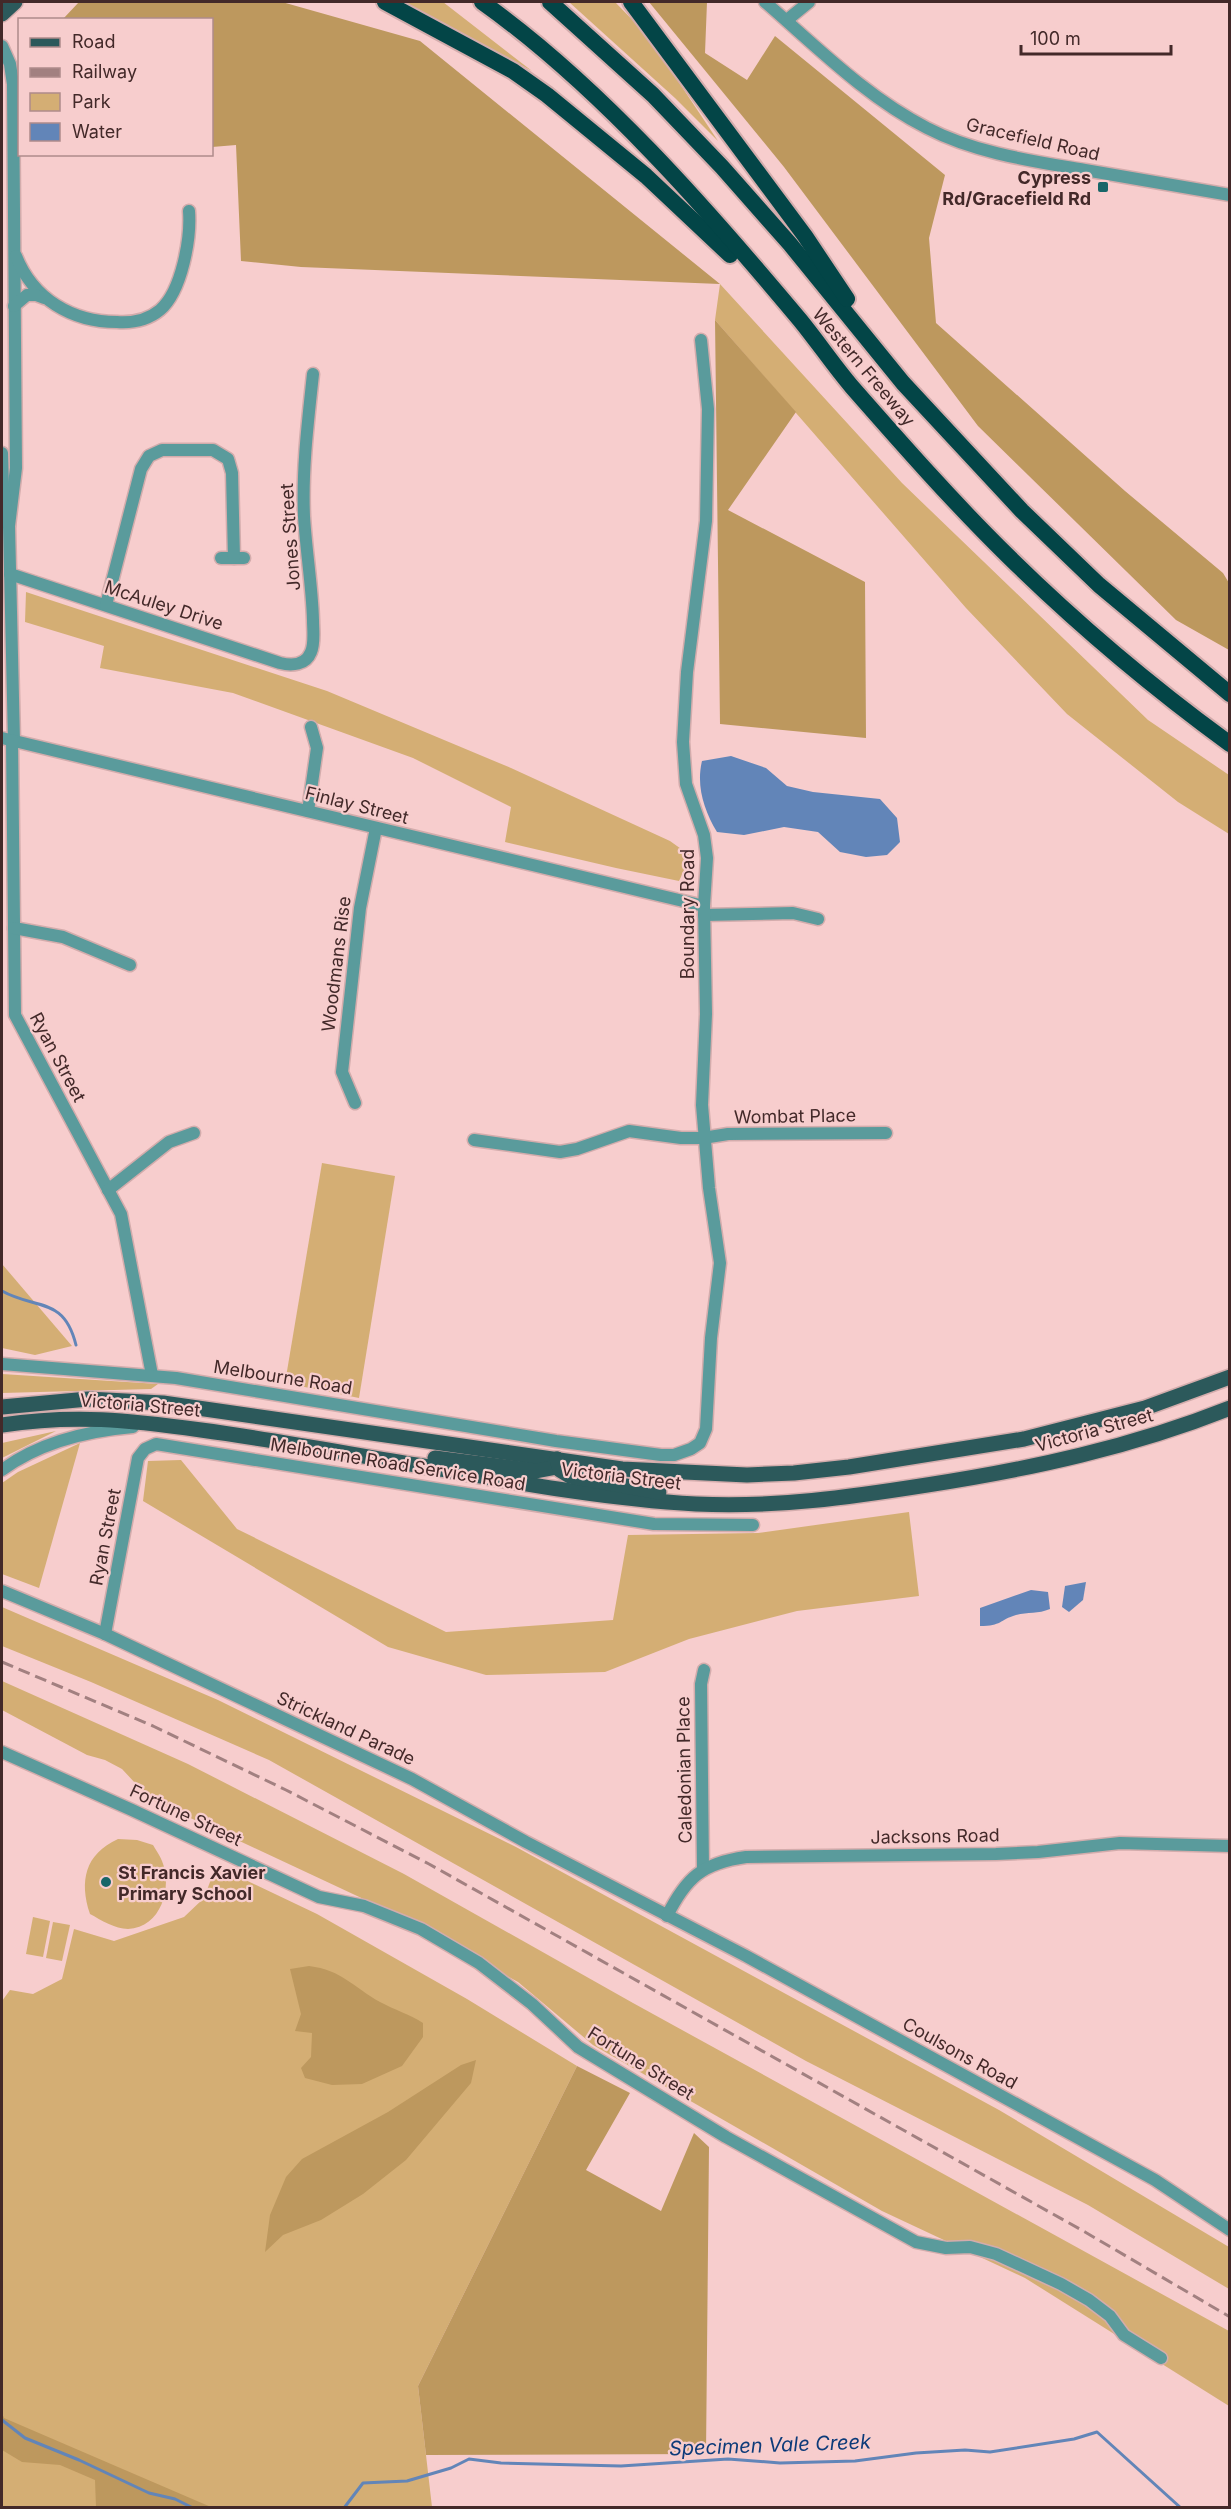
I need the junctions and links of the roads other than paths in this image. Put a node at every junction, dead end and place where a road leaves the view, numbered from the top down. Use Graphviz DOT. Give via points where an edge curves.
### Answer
graph roads {
  1 [pos="15,2"];
  2 [pos="385,2"];
  3 [pos="482,2"];
  4 [pos="550,2"];
  5 [pos="631,2"];
  6 [pos="765,2"];
  7 [pos="809,2"];
  8 [pos="2,14"];
  9 [pos="787,20"];
  10 [pos="2,46"];
  11 [pos="1230,195"];
  12 [pos="189,211"];
  13 [pos="14,248"];
  14 [pos="45,298"];
  15 [pos="14,306"];
  16 [pos="800,321"];
  17 [pos="700,340"];
  18 [pos="2,375"];
  19 [pos="313,375"];
  20 [pos="15,377"];
  21 [pos="903,383"];
  22 [pos="2,453"];
  23 [pos="9,526"];
  24 [pos="233,558"];
  25 [pos="10,574"];
  26 [pos="106,605"];
  27 [pos="306,659"];
  28 [pos="1230,694"];
  29 [pos="311,727"];
  30 [pos="9,740"];
  31 [pos="1230,744"];
  32 [pos="308,811"];
  33 [pos="376,828"];
  34 [pos="704,910"];
  35 [pos="818,919"];
  36 [pos="14,928"];
  37 [pos="130,965"];
  38 [pos="355,1103"];
  39 [pos="194,1133"];
  40 [pos="886,1133"];
  41 [pos="704,1138"];
  42 [pos="474,1140"];
  43 [pos="108,1190"];
  44 [pos="2,1364"];
  45 [pos="152,1375"];
  46 [pos="1230,1377"];
  47 [pos="2,1407"];
  48 [pos="1230,1408"];
  49 [pos="2,1425"];
  50 [pos="179,1426"];
  51 [pos="231,1434"];
  52 [pos="556,1441"];
  53 [pos="145,1449"];
  54 [pos="691,1449"];
  55 [pos="557,1459"];
  56 [pos="2,1470"];
  57 [pos="738,1505"];
  58 [pos="753,1525"];
  59 [pos="2,1591"];
  60 [pos="105,1634"];
  61 [pos="704,1670"];
  62 [pos="2,1752"];
  63 [pos="1230,1846"];
  64 [pos="703,1869"];
  65 [pos="667,1916"];
  66 [pos="1230,2230"];
  67 [pos="1161,2358"];
  1 -- 8 [label="main road"];
  2 -- 16 [label="highway" via="513,71 555,102 646,176"];
  3 -- 16 [label="highway, Western Freeway" via="553,57 620,122"];
  4 -- 21 [label="highway, Western Freeway" via="653,95 722,167"];
  5 -- 21 [label="highway" via="805,236"];
  6 -- 9 [label="street, Gracefield Road"];
  7 -- 9 [label="street"];
  9 -- 11 [label="street, Gracefield Road" via="897,110 926,128 961,142 1049,164"];
  10 -- 13 [label="street, Ryan Street" via="12,75"];
  12 -- 14 [label="street" via="187,249 172,293 156,313 134,322 100,322 77,317"];
  13 -- 14 [label="street" via="22,269"];
  13 -- 15 [label="street, Ryan Street"];
  14 -- 15 [label="street" via="27,295"];
  15 -- 20 [label="street, Ryan Street"];
  16 -- 31 [label="highway, Western Freeway" via="850,384 1006,555 1143,676"];
  17 -- 34 [label="street, Boundary Road" via="708,409 706,521 687,672 683,748 686,784 707,852"];
  18 -- 20 [label="street"];
  19 -- 27 [label="street, Jones Street" via="304,477 313,631 312,648"];
  20 -- 23 [label="street, Ryan Street" via="16,468"];
  21 -- 28 [label="highway, Western Freeway" via="1022,511 1099,585"];
  22 -- 23 [label="street, Ryan Street"];
  23 -- 25 [label="street, Ryan Street"];
  24 -- 26 [label="street" via="232,473 228,459 213,450 157,452 147,458 141,470"];
  25 -- 26 [label="street, McAuley Drive"];
  25 -- 30 [label="street, Ryan Street"];
  26 -- 27 [label="street, McAuley Drive" via="280,663 295,665"];
  29 -- 32 [label="street" via="317,748"];
  30 -- 32 [label="street, Finlay Street"];
  30 -- 36 [label="street, Ryan Street"];
  32 -- 33 [label="street, Finlay Street"];
  33 -- 34 [label="street, Finlay Street"];
  33 -- 38 [label="street, Woodmans Rise" via="360,908 342,1072"];
  34 -- 35 [label="street, Finlay Street" via="793,914"];
  34 -- 41 [label="street, Boundary Road"];
  36 -- 37 [label="street" via="63,938"];
  36 -- 43 [label="street, Ryan Street" via="15,1015"];
  39 -- 43 [label="street" via="169,1142"];
  40 -- 41 [label="street, Wombat Place" via="728,1134"];
  41 -- 42 [label="street, Wombat Place" via="629,1131 560,1152"];
  41 -- 54 [label="street, Boundary Road" via="720,1263 706,1429 700,1443"];
  43 -- 45 [label="street, Ryan Street" via="121,1214"];
  44 -- 45 [label="street, Melbourne Road"];
  45 -- 52 [label="street, Melbourne Road"];
  46 -- 55 [label="main road, Victoria Street" via="1084,1425 974,1448 849,1467 794,1473 664,1472"];
  47 -- 55 [label="main road, Victoria Street" via="88,1399 163,1403"];
  48 -- 57 [label="main road, Victoria Street" via="1145,1438 1033,1467 846,1497"];
  49 -- 50 [label="main road, Victoria Street" via="43,1419 108,1418"];
  50 -- 51 [label="main road, Victoria Street"];
  50 -- 56 [label="street" via="116,1428 76,1436 37,1450"];
  51 -- 55 [label="main road" via="530,1471 549,1469"];
  51 -- 57 [label="main road, Victoria Street" via="586,1493"];
  52 -- 54 [label="street, Melbourne Road" via="661,1455"];
  52 -- 55 [label="street"];
  53 -- 58 [label="street, Melbourne Road Service Road" via="166,1445 654,1524"];
  53 -- 60 [label="street, Ryan Street" via="138,1458"];
  55 -- 57 [label="main road" via="560,1470 570,1476"];
  59 -- 60 [label="street, Strickland Parade"];
  60 -- 65 [label="street, Strickland Parade" via="402,1774"];
  61 -- 64 [label="street, Caledonian Place"];
  62 -- 67 [label="street, Fortune Street" via="319,1897 364,1906 421,1929 479,1963 532,2004 578,2047 726,2137 916,2242 946,2248 970,2247 996,2254 1061,2284 1089,2300 1110,2316 1124,2335"];
  63 -- 64 [label="street, Jacksons Road" via="1120,1843 996,1854 758,1856"];
  64 -- 65 [label="street, Jacksons Road" via="685,1885"];
  65 -- 66 [label="street, Coulsons Road" via="1155,2180"];
}
